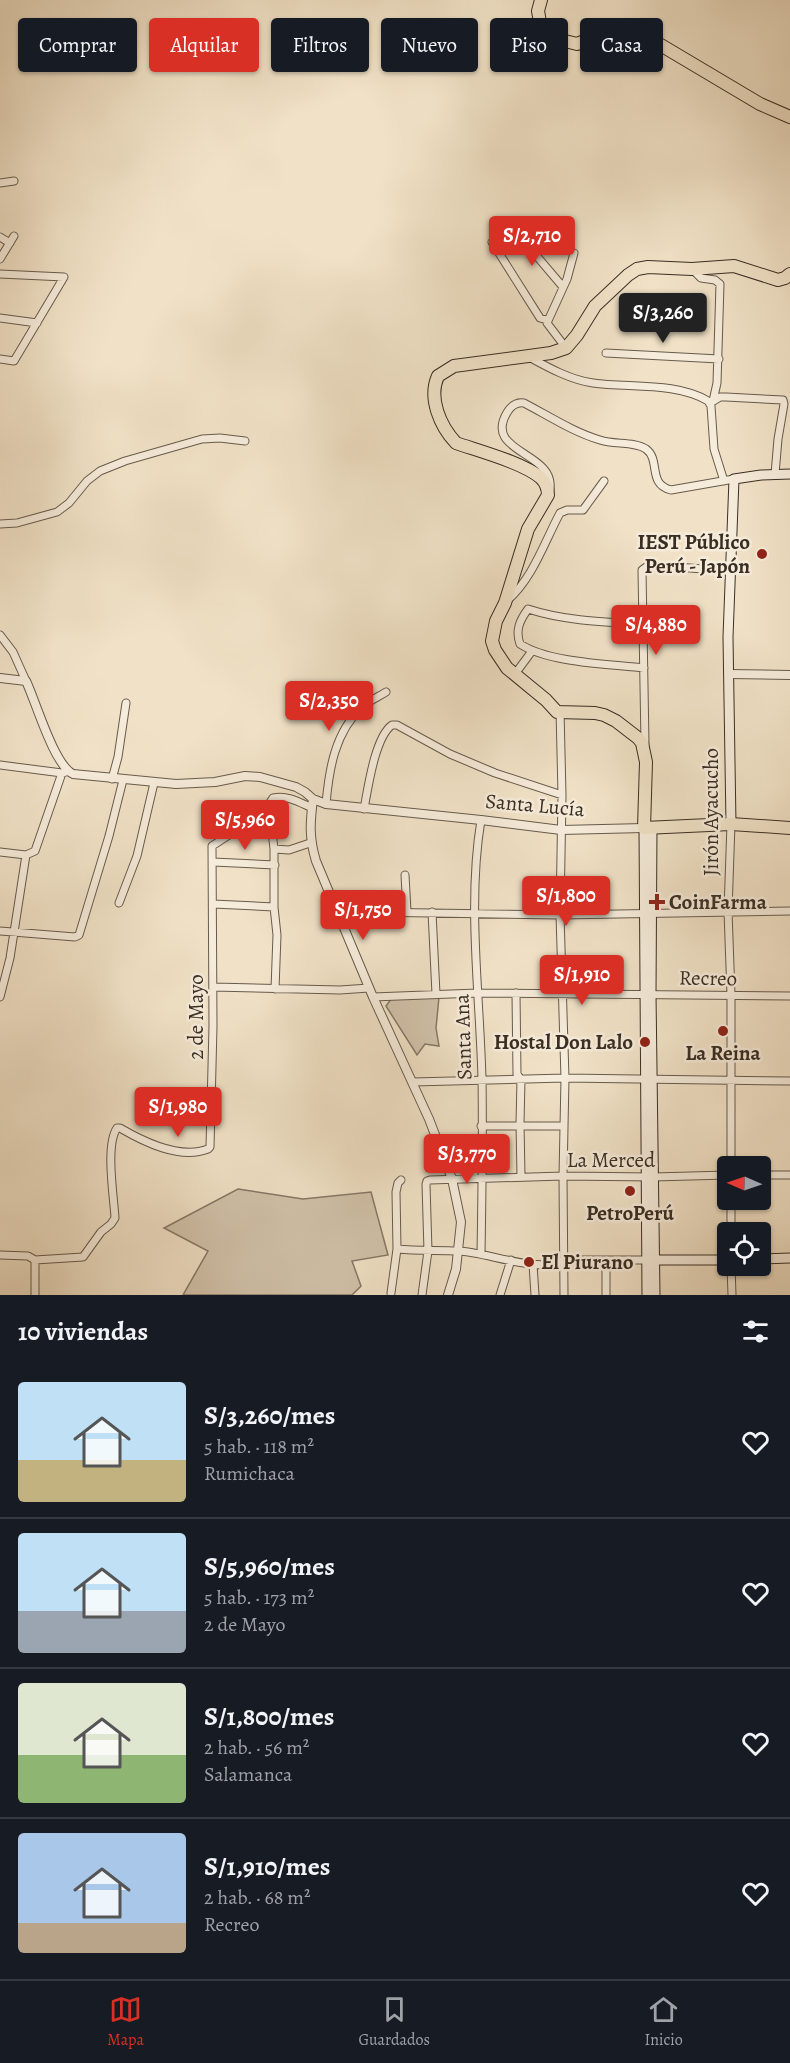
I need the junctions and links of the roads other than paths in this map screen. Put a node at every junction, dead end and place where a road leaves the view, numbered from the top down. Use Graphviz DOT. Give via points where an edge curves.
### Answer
graph roads {
  1 [pos="541,0"];
  2 [pos="790,117"];
  3 [pos="14,181"];
  4 [pos="0,183"];
  5 [pos="518,234"];
  6 [pos="0,237"];
  7 [pos="492,242"];
  8 [pos="574,253"];
  9 [pos="0,259"];
  10 [pos="692,269"];
  11 [pos="0,274"];
  12 [pos="790,274"];
  13 [pos="563,286"];
  14 [pos="0,318"];
  15 [pos="547,320"];
  16 [pos="38,323"];
  17 [pos="566,348"];
  18 [pos="606,353"];
  19 [pos="526,356"];
  20 [pos="0,359"];
  21 [pos="719,359"];
  22 [pos="711,401"];
  23 [pos="245,441"];
  24 [pos="775,474"];
  25 [pos="790,474"];
  26 [pos="729,480"];
  27 [pos="604,481"];
  28 [pos="549,495"];
  29 [pos="0,524"];
  30 [pos="730,571"];
  31 [pos="505,603"];
  32 [pos="643,624"];
  33 [pos="1,636"];
  34 [pos="532,651"];
  35 [pos="644,668"];
  36 [pos="516,674"];
  37 [pos="729,674"];
  38 [pos="790,675"];
  39 [pos="0,678"];
  40 [pos="26,681"];
  41 [pos="386,692"];
  42 [pos="126,703"];
  43 [pos="558,709"];
  44 [pos="645,737"];
  45 [pos="645,752"];
  46 [pos="0,765"];
  47 [pos="65,772"];
  48 [pos="112,779"];
  49 [pos="123,780"];
  50 [pos="154,783"];
  51 [pos="562,795"];
  52 [pos="269,804"];
  53 [pos="313,804"];
  54 [pos="326,804"];
  55 [pos="364,809"];
  56 [pos="481,820"];
  57 [pos="731,824"];
  58 [pos="648,827"];
  59 [pos="790,828"];
  60 [pos="561,830"];
  61 [pos="310,843"];
  62 [pos="274,849"];
  63 [pos="0,852"];
  64 [pos="26,855"];
  65 [pos="213,862"];
  66 [pos="275,866"];
  67 [pos="405,875"];
  68 [pos="119,903"];
  69 [pos="213,904"];
  70 [pos="274,907"];
  71 [pos="407,911"];
  72 [pos="728,911"];
  73 [pos="790,911"];
  74 [pos="432,912"];
  75 [pos="647,913"];
  76 [pos="476,914"];
  77 [pos="560,915"];
  78 [pos="339,918"];
  79 [pos="0,931"];
  80 [pos="14,931"];
  81 [pos="213,987"];
  82 [pos="369,988"];
  83 [pos="275,989"];
  84 [pos="477,993"];
  85 [pos="516,993"];
  86 [pos="436,994"];
  87 [pos="562,994"];
  88 [pos="647,994"];
  89 [pos="731,995"];
  90 [pos="0,996"];
  91 [pos="790,996"];
  92 [pos="373,997"];
  93 [pos="565,1078"];
  94 [pos="521,1080"];
  95 [pos="649,1080"];
  96 [pos="482,1081"];
  97 [pos="730,1081"];
  98 [pos="413,1082"];
  99 [pos="790,1082"];
  100 [pos="481,1126"];
  101 [pos="521,1126"];
  102 [pos="564,1126"];
  103 [pos="731,1156"];
  104 [pos="717,1175"];
  105 [pos="771,1175"];
  106 [pos="790,1175"];
  107 [pos="563,1176"];
  108 [pos="522,1177"];
  109 [pos="482,1178"];
  110 [pos="650,1178"];
  111 [pos="452,1179"];
  112 [pos="401,1180"];
  113 [pos="397,1249"];
  114 [pos="428,1251"];
  115 [pos="459,1251"];
  116 [pos="481,1254"];
  117 [pos="0,1255"];
  118 [pos="790,1258"];
  119 [pos="771,1259"];
  120 [pos="35,1260"];
  121 [pos="511,1260"];
  122 [pos="564,1260"];
  123 [pos="606,1260"];
  124 [pos="651,1260"];
  125 [pos="717,1260"];
  126 [pos="533,1264"];
  127 [pos="732,1276"];
  128 [pos="391,1293"];
  129 [pos="35,1295"];
  130 [pos="422,1295"];
  131 [pos="448,1295"];
  132 [pos="500,1295"];
  133 [pos="535,1295"];
  134 [pos="564,1295"];
  135 [pos="606,1295"];
  136 [pos="647,1295"];
  137 [pos="655,1295"];
  138 [pos="732,1295"];
  1 -- 2 [label="highway" via="540,22 565,41 578,44 608,31 632,32"];
  3 -- 4 [label="street"];
  5 -- 13 [label="street"];
  6 -- 9 [label="street" via="12,240"];
  7 -- 15 [label="street" via="540,318"];
  8 -- 13 [label="street"];
  10 -- 12 [label="highway" via="734,266 778,280"];
  10 -- 17 [label="highway" via="637,268 595,306"];
  10 -- 21 [label="street" via="701,278 720,284"];
  11 -- 16 [label="street" via="64,277"];
  13 -- 15 [label="street"];
  14 -- 16 [label="street"];
  15 -- 17 [label="street" via="548,327"];
  16 -- 20 [label="street" via="14,361"];
  17 -- 19 [label="highway"];
  18 -- 21 [label="street"];
  19 -- 22 [label="street" via="576,379 677,390"];
  19 -- 28 [label="highway" via="454,366 438,376 433,394 443,424 456,442 526,469 540,477"];
  21 -- 22 [label="street"];
  22 -- 24 [label="street" via="726,397 783,400"];
  22 -- 26 [label="street" via="714,449"];
  23 -- 29 [label="street" via="202,439 125,461 100,471 57,512"];
  24 -- 25 [label="main road"];
  24 -- 26 [label="main road"];
  26 -- 28 [label="street" via="664,488 657,481 650,453 643,447 603,442 524,403 516,403 504,420 505,438 542,465 551,479"];
  26 -- 30 [label="main road, Jirón Ayacucho"];
  27 -- 31 [label="street" via="583,510 560,513 525,580"];
  28 -- 31 [label="highway" via="528,529"];
  30 -- 32 [label="street" via="649,565 643,568"];
  30 -- 37 [label="main road, Jirón Ayacucho"];
  31 -- 36 [label="highway" via="492,641 499,658"];
  32 -- 34 [label="street" via="586,621 528,609 517,635 520,644"];
  32 -- 35 [label="street"];
  33 -- 40 [label="street"];
  34 -- 35 [label="street"];
  34 -- 36 [label="street"];
  35 -- 44 [label="street"];
  36 -- 43 [label="highway"];
  37 -- 38 [label="street"];
  37 -- 57 [label="main road, Jirón Ayacucho"];
  39 -- 40 [label="street"];
  40 -- 47 [label="street"];
  41 -- 54 [label="street" via="363,706 348,722 328,772"];
  42 -- 48 [label="street"];
  43 -- 44 [label="highway" via="602,708"];
  43 -- 45 [label="highway" via="604,715 630,730"];
  43 -- 51 [label="street"];
  44 -- 45 [label="street"];
  44 -- 58 [label="highway" via="652,761"];
  45 -- 58 [label="highway"];
  46 -- 47 [label="street"];
  47 -- 48 [label="street, Santa Lucía"];
  47 -- 64 [label="street" via="35,851"];
  48 -- 49 [label="street, Santa Lucía"];
  49 -- 50 [label="street, Santa Lucía"];
  49 -- 80 [label="street" via="78,935"];
  50 -- 53 [label="street, Santa Lucía" via="196,784 260,777 296,787"];
  50 -- 68 [label="street" via="137,856"];
  51 -- 55 [label="street" via="450,754 398,725 388,727 376,756"];
  51 -- 60 [label="street"];
  52 -- 53 [label="street" via="273,798 284,797"];
  52 -- 62 [label="street"];
  52 -- 65 [label="street, 2 de Mayo" via="212,846"];
  53 -- 54 [label="street, Santa Lucía"];
  53 -- 61 [label="street"];
  54 -- 55 [label="street, Santa Lucía"];
  55 -- 56 [label="street, Santa Lucía"];
  56 -- 60 [label="street, Santa Lucía"];
  56 -- 76 [label="street, Santa Ana" via="476,851"];
  57 -- 58 [label="highway, Santa Lucía"];
  57 -- 59 [label="highway, Santa Lucía"];
  57 -- 72 [label="street, Jirón Ayacucho"];
  58 -- 60 [label="street, Santa Lucía"];
  58 -- 75 [label="main road"];
  60 -- 77 [label="street"];
  61 -- 62 [label="street" via="289,850"];
  61 -- 78 [label="street"];
  62 -- 66 [label="street"];
  63 -- 64 [label="street"];
  64 -- 80 [label="street"];
  65 -- 66 [label="street"];
  65 -- 69 [label="street, 2 de Mayo"];
  66 -- 70 [label="street"];
  67 -- 71 [label="street"];
  69 -- 70 [label="street"];
  69 -- 81 [label="street, 2 de Mayo"];
  70 -- 83 [label="street"];
  71 -- 74 [label="street"];
  71 -- 78 [label="street" via="354,912"];
  72 -- 73 [label="street"];
  72 -- 75 [label="street"];
  72 -- 89 [label="street, Jirón Ayacucho"];
  74 -- 76 [label="street"];
  74 -- 86 [label="street"];
  75 -- 77 [label="street"];
  75 -- 88 [label="main road"];
  76 -- 77 [label="street"];
  76 -- 84 [label="street, Santa Ana"];
  77 -- 87 [label="street"];
  78 -- 82 [label="street"];
  79 -- 80 [label="street"];
  80 -- 90 [label="street"];
  81 -- 83 [label="street"];
  81 -- 120 [label="street, 2 de Mayo" via="212,1144 208,1149 192,1152 156,1147 117,1128 111,1168 114,1222 101,1232 83,1257"];
  82 -- 83 [label="street"];
  82 -- 92 [label="street"];
  84 -- 85 [label="street, Recreo"];
  84 -- 86 [label="street, Recreo"];
  84 -- 96 [label="street, Santa Ana"];
  85 -- 87 [label="street, Recreo"];
  85 -- 94 [label="street" via="517,1074"];
  86 -- 92 [label="street, Recreo"];
  87 -- 88 [label="street, Recreo"];
  87 -- 93 [label="street"];
  88 -- 89 [label="street, Recreo"];
  88 -- 95 [label="main road"];
  89 -- 91 [label="street, Recreo"];
  89 -- 97 [label="street, Jirón Ayacucho"];
  92 -- 98 [label="street"];
  93 -- 94 [label="street"];
  93 -- 95 [label="street"];
  93 -- 102 [label="street"];
  94 -- 96 [label="street"];
  94 -- 101 [label="street"];
  95 -- 97 [label="street"];
  95 -- 110 [label="main road"];
  96 -- 98 [label="street"];
  96 -- 100 [label="street, Santa Ana"];
  97 -- 99 [label="street"];
  97 -- 103 [label="street, Jirón Ayacucho"];
  98 -- 111 [label="street"];
  100 -- 101 [label="street"];
  100 -- 109 [label="street, Santa Ana"];
  101 -- 102 [label="street"];
  101 -- 108 [label="street"];
  102 -- 107 [label="street"];
  104 -- 110 [label="street, La Merced"];
  105 -- 106 [label="street"];
  107 -- 108 [label="street, La Merced"];
  107 -- 110 [label="street, La Merced"];
  107 -- 122 [label="street"];
  108 -- 109 [label="street, La Merced"];
  109 -- 111 [label="street, La Merced"];
  109 -- 116 [label="street, Santa Ana"];
  110 -- 124 [label="main road"];
  111 -- 114 [label="street, La Merced" via="427,1181"];
  111 -- 115 [label="street" via="460,1213"];
  112 -- 113 [label="street" via="396,1192"];
  113 -- 114 [label="street"];
  113 -- 128 [label="street"];
  114 -- 115 [label="street"];
  114 -- 130 [label="street"];
  115 -- 116 [label="street"];
  115 -- 131 [label="street"];
  116 -- 121 [label="street"];
  117 -- 120 [label="street"];
  118 -- 119 [label="main road"];
  120 -- 129 [label="street"];
  121 -- 126 [label="street"];
  121 -- 132 [label="street"];
  122 -- 123 [label="street"];
  122 -- 126 [label="street"];
  122 -- 134 [label="street"];
  123 -- 124 [label="street"];
  123 -- 135 [label="street"];
  124 -- 125 [label="main road"];
  124 -- 136 [label="main road"];
  124 -- 137 [label="main road"];
  126 -- 133 [label="street"];
  127 -- 138 [label="street"];
}
